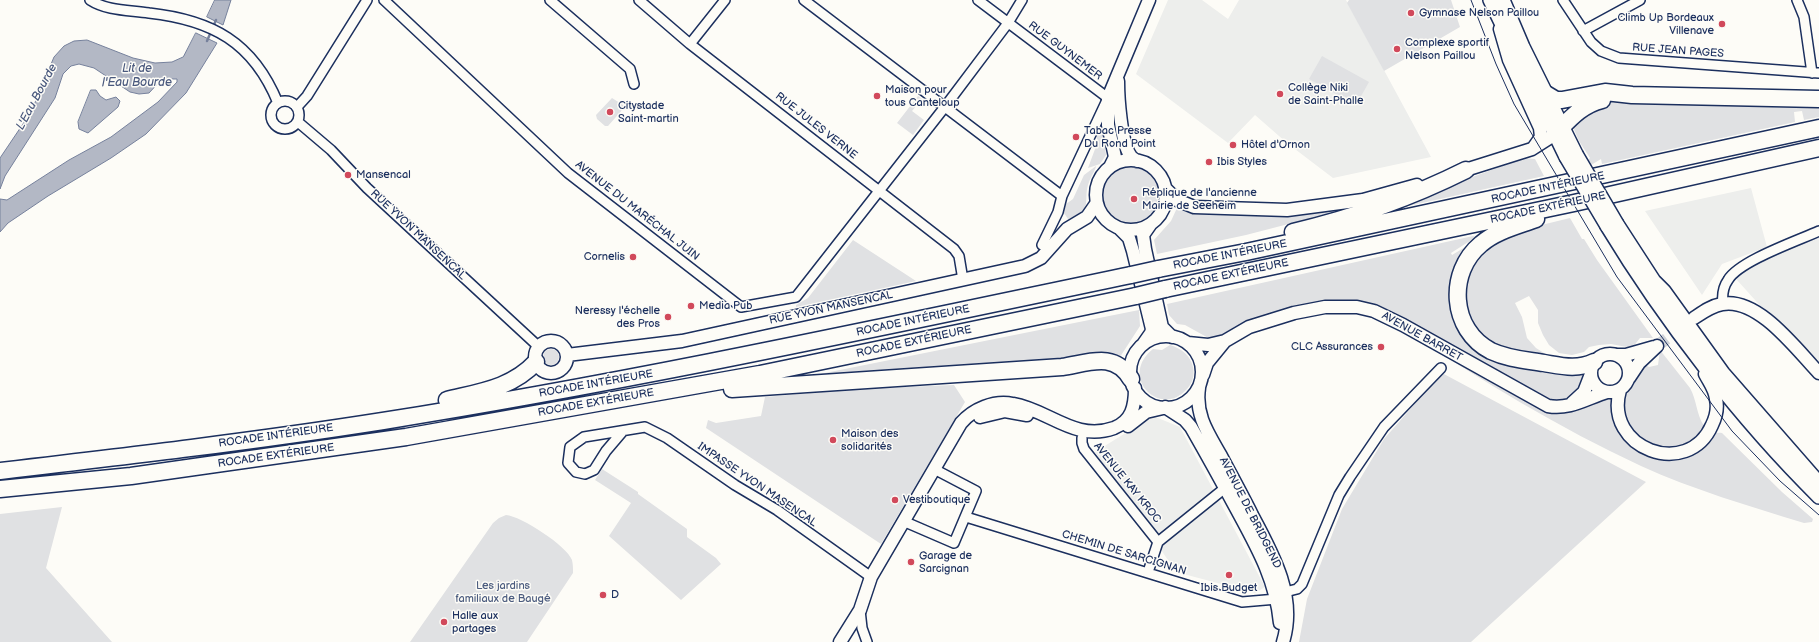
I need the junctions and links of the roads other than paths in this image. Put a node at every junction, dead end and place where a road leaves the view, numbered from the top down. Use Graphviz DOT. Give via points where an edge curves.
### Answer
graph roads {
  1 [pos="90,0"];
  2 [pos="367,0"];
  3 [pos="384,0"];
  4 [pos="550,0"];
  5 [pos="639,0"];
  6 [pos="725,0"];
  7 [pos="804,0"];
  8 [pos="978,0"];
  9 [pos="1022,0"];
  10 [pos="1149,0"];
  11 [pos="1563,0"];
  12 [pos="1640,0"];
  13 [pos="1797,0"];
  14 [pos="1495,3"];
  15 [pos="1008,23"];
  16 [pos="1583,31"];
  17 [pos="690,44"];
  18 [pos="1815,73"];
  19 [pos="1118,76"];
  20 [pos="634,84"];
  21 [pos="1546,94"];
  22 [pos="1632,95"];
  23 [pos="1108,98"];
  24 [pos="1819,99"];
  25 [pos="278,103"];
  26 [pos="297,107"];
  27 [pos="944,108"];
  28 [pos="298,122"];
  29 [pos="1819,128"];
  30 [pos="1559,131"];
  31 [pos="1819,148"];
  32 [pos="1532,149"];
  33 [pos="1137,160"];
  34 [pos="1110,167"];
  35 [pos="1466,170"];
  36 [pos="1165,188"];
  37 [pos="879,190"];
  38 [pos="1062,196"];
  39 [pos="1574,203"];
  40 [pos="1096,204"];
  41 [pos="1058,212"];
  42 [pos="1079,223"];
  43 [pos="1150,225"];
  44 [pos="1612,225"];
  45 [pos="1116,228"];
  46 [pos="1067,229"];
  47 [pos="1819,231"];
  48 [pos="1042,245"];
  49 [pos="1158,269"];
  50 [pos="963,280"];
  51 [pos="1723,304"];
  52 [pos="1694,318"];
  53 [pos="1172,337"];
  54 [pos="1225,341"];
  55 [pos="1188,343"];
  56 [pos="1143,345"];
  57 [pos="539,346"];
  58 [pos="1694,351"];
  59 [pos="567,355"];
  60 [pos="1616,355"];
  61 [pos="536,362"];
  62 [pos="1441,368"];
  63 [pos="1592,368"];
  64 [pos="1819,373"];
  65 [pos="1202,376"];
  66 [pos="1629,378"];
  67 [pos="1133,383"];
  68 [pos="1198,388"];
  69 [pos="1620,390"];
  70 [pos="1607,392"];
  71 [pos="581,406"];
  72 [pos="1566,407"];
  73 [pos="1164,408"];
  74 [pos="383,421"];
  75 [pos="623,431"];
  76 [pos="955,435"];
  77 [pos="1082,438"];
  78 [pos="934,469"];
  79 [pos="0,471"];
  80 [pos="1819,484"];
  81 [pos="1225,488"];
  82 [pos="0,489"];
  83 [pos="1819,497"];
  84 [pos="966,517"];
  85 [pos="904,521"];
  86 [pos="1158,542"];
  87 [pos="1148,572"];
  88 [pos="871,577"];
  89 [pos="1281,596"];
  90 [pos="860,610"];
  91 [pos="840,642"];
  92 [pos="867,642"];
  93 [pos="1282,642"];
  1 -- 25 [label="street" via="107,8 173,16 196,22 226,37 252,57"];
  2 -- 26 [label="street" via="307,96"];
  3 -- 37 [label="street, AVENUE DU MARÉCHAL JUIN" via="568,173 741,306 796,297"];
  4 -- 20 [label="street" via="630,69"];
  5 -- 17 [label="street, RUE JULES VERNE"];
  6 -- 17 [label="street"];
  7 -- 27 [label="street"];
  8 -- 15 [label="street, RUE GUYNEMER"];
  9 -- 15 [label="street, AVENUE DU MARÉCHAL JUIN"];
  10 -- 19 [label="street"];
  11 -- 16 [label="street, RUE JEAN PAGES"];
  12 -- 16 [label="street"];
  13 -- 18 [label="street" via="1804,17"];
  14 -- 21 [label="main road"];
  14 -- 30 [label="main road"];
  14 -- 32 [label="street" via="1509,60 1540,128 1540,137"];
  15 -- 23 [label="street, RUE GUYNEMER"];
  15 -- 27 [label="street, AVENUE DU MARÉCHAL JUIN"];
  16 -- 18 [label="street, RUE JEAN PAGES" via="1601,51 1618,58"];
  17 -- 37 [label="street, RUE JULES VERNE"];
  19 -- 23 [label="street"];
  19 -- 33 [label="street" via="1121,120 1129,154"];
  21 -- 22 [label="highway" via="1556,100 1605,92"];
  21 -- 30 [label="main road"];
  22 -- 24 [label="highway"];
  22 -- 30 [label="highway" via="1588,104"];
  23 -- 34 [label="street" via="1108,125 1115,157"];
  23 -- 38 [label="street"];
  25 -- 26 [label="street" via="286,101"];
  25 -- 28 [label="street" via="271,115 271,120 277,127 291,129"];
  26 -- 28 [label="street" via="300,114"];
  27 -- 37 [label="street, AVENUE DU MARÉCHAL JUIN"];
  27 -- 38 [label="street"];
  28 -- 57 [label="street, RUE YVON MANSENCAL"];
  29 -- 49 [label="highway, ROCADE INTÉRIEURE"];
  30 -- 32 [label="street"];
  30 -- 44 [label="main road, bridge"];
  31 -- 39 [label="highway, ROCADE EXTÉRIEURE"];
  32 -- 35 [label="street"];
  33 -- 34 [label="street" via="1127,160"];
  33 -- 36 [label="street" via="1152,167 1162,178"];
  34 -- 40 [label="street" via="1097,183"];
  35 -- 36 [label="street" via="1363,200 1287,210 1194,207 1177,200"];
  35 -- 49 [label="highway" via="1433,186 1333,221 1244,243"];
  36 -- 43 [label="street" via="1163,209"];
  37 -- 50 [label="street, RUE JULES VERNE" via="954,248 959,256"];
  38 -- 41 [label="street"];
  39 -- 63 [label="highway" via="1499,232 1471,252 1458,276 1458,304 1461,317 1469,331 1480,344 1491,351 1510,358 1570,368"];
  39 -- 71 [label="highway, ROCADE EXTÉRIEURE, bridge" via="760,374"];
  40 -- 42 [label="street, RUE YVON MANSENCAL"];
  40 -- 45 [label="street" via="1105,220"];
  41 -- 46 [label="street"];
  41 -- 48 [label="street"];
  42 -- 45 [label="street"];
  42 -- 46 [label="street, RUE YVON MANSENCAL"];
  43 -- 45 [label="street" via="1131,231"];
  43 -- 53 [label="street" via="1143,235 1145,249 1162,327"];
  44 -- 58 [label="main road" via="1646,286"];
  44 -- 80 [label="main road" via="1723,373"];
  45 -- 56 [label="street" via="1129,238 1134,251 1152,329"];
  46 -- 50 [label="street, RUE YVON MANSENCAL" via="1041,258"];
  47 -- 51 [label="street" via="1744,265 1728,279 1722,298"];
  49 -- 74 [label="highway, ROCADE INTÉRIEURE, bridge" via="755,354"];
  50 -- 59 [label="street, RUE YVON MANSENCAL" via="682,341"];
  51 -- 52 [label="street" via="1713,306"];
  51 -- 64 [label="street" via="1741,305 1761,314"];
  53 -- 55 [label="street"];
  53 -- 56 [label="street" via="1162,336"];
  54 -- 55 [label="street, AVENUE BARRET" via="1208,345"];
  54 -- 65 [label="street, AVENUE BARRET" via="1207,363"];
  54 -- 72 [label="street, AVENUE BARRET" via="1249,327 1294,313 1326,307 1357,307 1374,311 1398,322 1541,403 1556,408"];
  55 -- 65 [label="street" via="1197,352"];
  56 -- 67 [label="street" via="1133,360"];
  57 -- 59 [label="street" via="553,341 562,346"];
  57 -- 61 [label="street"];
  58 -- 69 [label="street" via="1715,392 1717,408 1708,434 1691,448 1680,453 1668,454 1645,449 1636,443 1628,435 1618,417 1616,407"];
  58 -- 83 [label="main road" via="1740,409"];
  59 -- 61 [label="street" via="565,365 557,372 542,370"];
  60 -- 63 [label="street" via="1604,355"];
  60 -- 66 [label="street" via="1626,362"];
  60 -- 66 [label="street" via="1626,355 1657,346 1639,363"];
  61 -- 74 [label="highway" via="507,384 433,403"];
  62 -- 89 [label="street" via="1384,427 1339,495 1302,584"];
  63 -- 70 [label="street" via="1596,387"];
  63 -- 72 [label="street" via="1584,392"];
  65 -- 68 [label="street"];
  66 -- 69 [label="street"];
  67 -- 71 [label="highway" via="1125,369 1110,361 1102,361 1062,367 741,387 666,399"];
  67 -- 73 [label="street" via="1147,401"];
  67 -- 76 [label="street" via="1135,400 1130,417 1110,429 1099,432 1082,431 1024,407 1004,403 986,407 967,416"];
  68 -- 73 [label="street" via="1184,403"];
  68 -- 89 [label="street, AVENUE DE BRIDGEND" via="1197,401 1202,423 1266,542 1280,573"];
  69 -- 70 [label="street"];
  70 -- 72 [label="street, AVENUE BARRET"];
  71 -- 82 [label="highway, ROCADE EXTÉRIEURE" via="406,437 214,465"];
  73 -- 77 [label="street" via="1146,412 1128,427 1112,435"];
  73 -- 81 [label="street, AVENUE DE BRIDGEND" via="1191,427"];
  74 -- 79 [label="highway, ROCADE INTÉRIEURE" via="207,446"];
  75 -- 75 [label="street, IMPASSE YVON MASENCAL" via="584,437 570,447 568,463 576,472 585,474 594,470"];
  75 -- 88 [label="street, IMPASSE YVON MASENCAL" via="645,427 667,438 735,485 777,510"];
  76 -- 77 [label="street" via="980,417 1005,411 1033,417"];
  76 -- 78 [label="street"];
  77 -- 86 [label="street, AVENUE KAY KROC" via="1084,449"];
  78 -- 84 [label="street" via="976,491"];
  78 -- 85 [label="street"];
  81 -- 86 [label="street"];
  81 -- 89 [label="street, AVENUE DE BRIDGEND"];
  84 -- 85 [label="street" via="954,543"];
  84 -- 87 [label="street, CHEMIN DE SARCIGNAN"];
  85 -- 88 [label="street"];
  86 -- 87 [label="street"];
  87 -- 89 [label="street, CHEMIN DE SARCIGNAN" via="1242,602"];
  88 -- 90 [label="street"];
  89 -- 93 [label="street, AVENUE DE BRIDGEND"];
  90 -- 91 [label="street"];
  90 -- 92 [label="street"];
}
